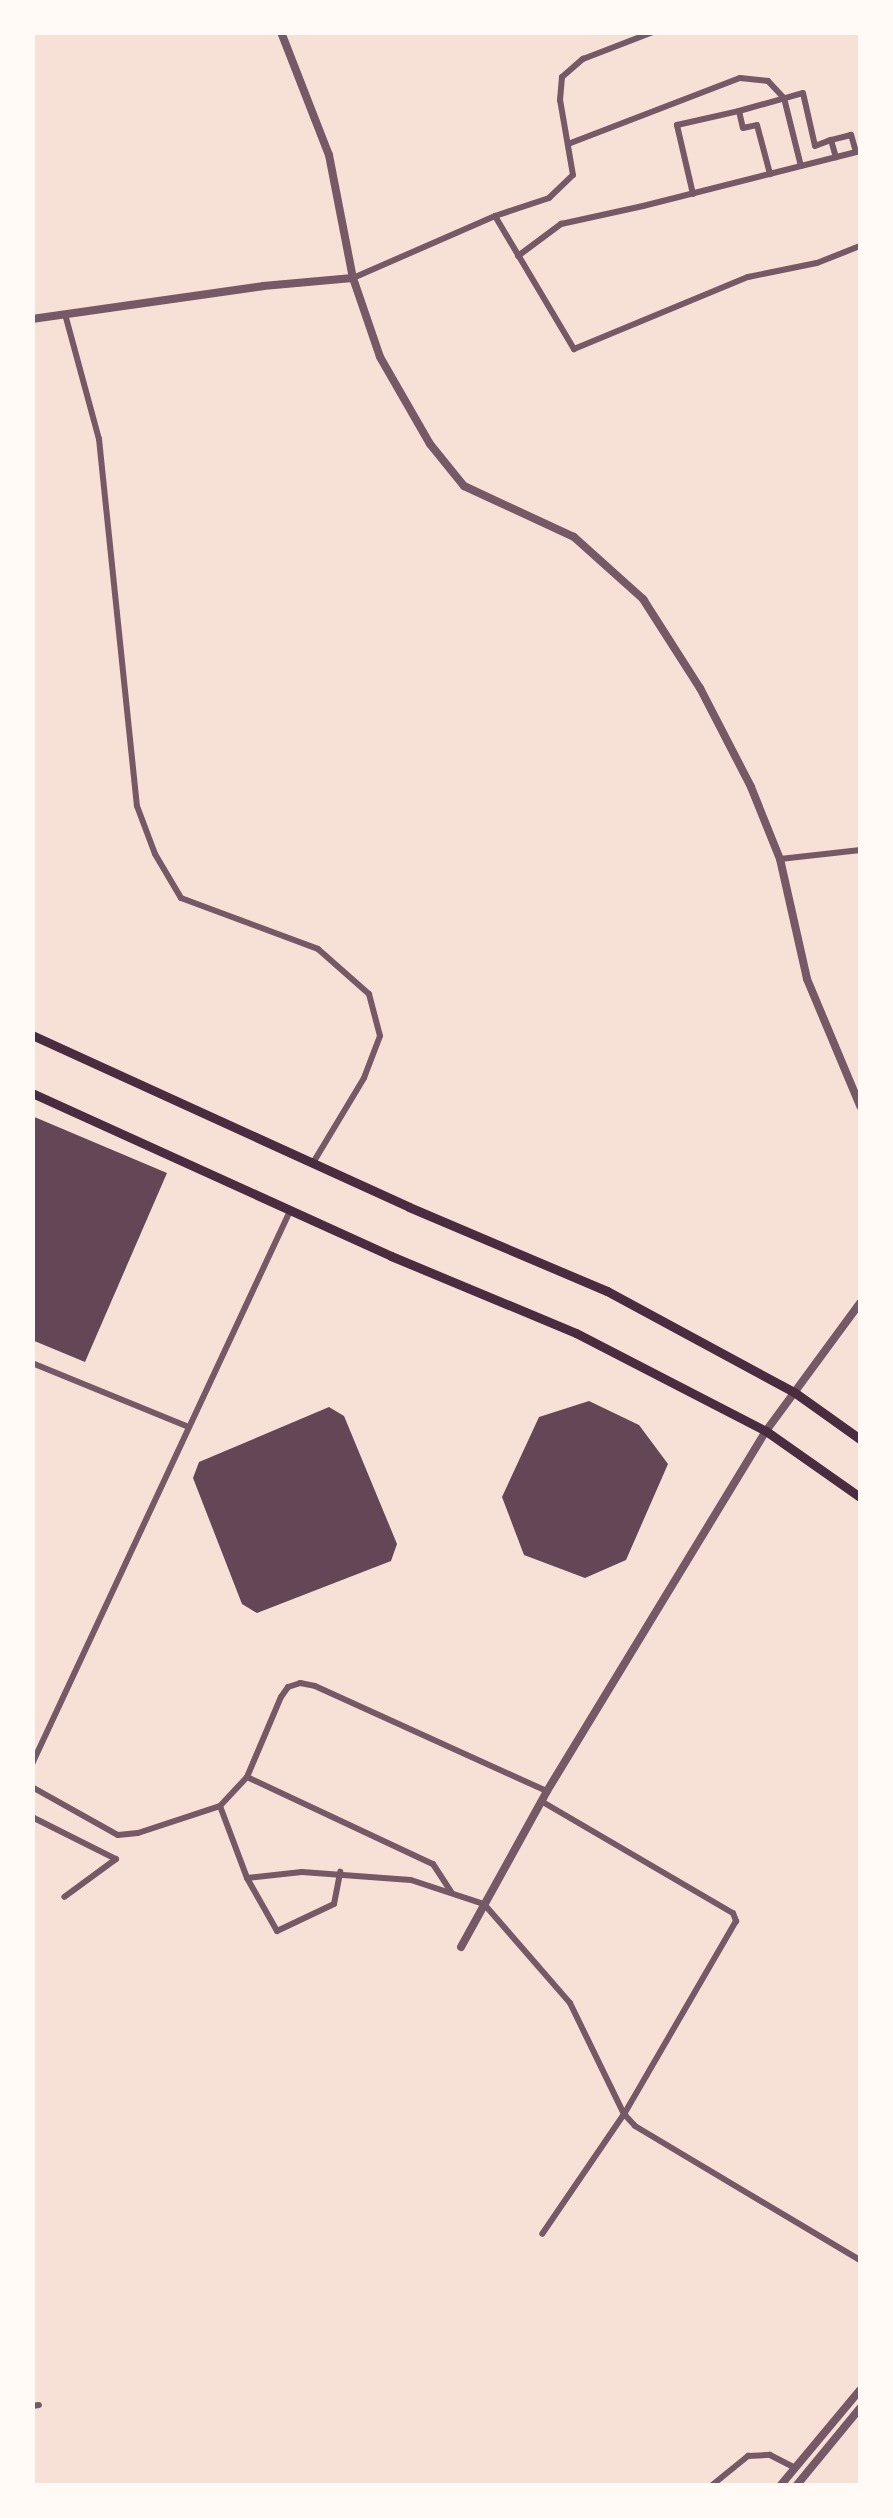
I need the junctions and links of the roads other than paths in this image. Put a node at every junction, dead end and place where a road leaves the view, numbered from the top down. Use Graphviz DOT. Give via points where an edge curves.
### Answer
graph roads {
  1 [pos="281,32"];
  2 [pos="653,32"];
  3 [pos="784,98"];
  4 [pos="739,111"];
  5 [pos="831,140"];
  6 [pos="568,144"];
  7 [pos="836,157"];
  8 [pos="800,166"];
  9 [pos="770,174"];
  10 [pos="693,194"];
  11 [pos="495,216"];
  12 [pos="860,246"];
  13 [pos="518,256"];
  14 [pos="353,278"];
  15 [pos="65,314"];
  16 [pos="32,320"];
  17 [pos="860,850"];
  18 [pos="780,860"];
  19 [pos="32,1035"];
  20 [pos="32,1093"];
  21 [pos="860,1106"];
  22 [pos="313,1163"];
  23 [pos="290,1211"];
  24 [pos="860,1304"];
  25 [pos="32,1363"];
  26 [pos="794,1392"];
  27 [pos="186,1426"];
  28 [pos="766,1431"];
  29 [pos="860,1439"];
  30 [pos="860,1496"];
  31 [pos="32,1764"];
  32 [pos="247,1777"];
  33 [pos="32,1787"];
  34 [pos="546,1790"];
  35 [pos="541,1802"];
  36 [pos="220,1806"];
  37 [pos="32,1816"];
  38 [pos="340,1872"];
  39 [pos="247,1878"];
  40 [pos="451,1893"];
  41 [pos="64,1897"];
  42 [pos="484,1904"];
  43 [pos="461,1946"];
  44 [pos="624,2114"];
  45 [pos="542,2234"];
  46 [pos="860,2260"];
  47 [pos="860,2390"];
  48 [pos="860,2408"];
  49 [pos="795,2468"];
  50 [pos="711,2486"];
  51 [pos="780,2486"];
  52 [pos="796,2486"];
  1 -- 14 [label="street" via="329,155"];
  2 -- 6 [label="street" via="583,59 562,77"];
  3 -- 4 [label="street"];
  3 -- 5 [label="street" via="804,93 815,146"];
  3 -- 6 [label="street" via="768,81 740,78"];
  3 -- 8 [label="street"];
  4 -- 9 [label="street" via="743,128 756,125"];
  4 -- 10 [label="street" via="677,125"];
  5 -- 7 [label="street"];
  5 -- 7 [label="street" via="852,134 856,152"];
  6 -- 11 [label="street" via="573,175 549,198"];
  7 -- 8 [label="street"];
  8 -- 9 [label="street"];
  9 -- 10 [label="street"];
  10 -- 13 [label="street" via="561,224"];
  11 -- 13 [label="street"];
  11 -- 14 [label="street"];
  12 -- 13 [label="street" via="748,278 574,349"];
  14 -- 15 [label="street"];
  14 -- 18 [label="street" via="380,358 430,444 464,486 574,537 643,599 700,688"];
  15 -- 16 [label="street"];
  15 -- 22 [label="street" via="100,440 137,806 155,854 181,898 318,950 369,994 380,1036 364,1078"];
  17 -- 18 [label="street"];
  18 -- 21 [label="street" via="808,979"];
  19 -- 22 [label="main road"];
  20 -- 23 [label="main road"];
  22 -- 26 [label="main road" via="607,1291"];
  23 -- 27 [label="street"];
  23 -- 28 [label="main road" via="576,1333"];
  24 -- 26 [label="street"];
  25 -- 27 [label="street"];
  26 -- 28 [label="street"];
  26 -- 29 [label="main road"];
  27 -- 31 [label="street"];
  28 -- 30 [label="main road"];
  28 -- 34 [label="street"];
  32 -- 34 [label="street" via="280,1697 300,1683"];
  32 -- 36 [label="street"];
  32 -- 40 [label="street" via="433,1864"];
  33 -- 36 [label="street" via="118,1835"];
  34 -- 35 [label="street"];
  35 -- 42 [label="street"];
  35 -- 44 [label="street" via="733,1912 736,1921"];
  36 -- 39 [label="street"];
  37 -- 41 [label="street" via="116,1859"];
  38 -- 39 [label="street"];
  38 -- 39 [label="street" via="334,1904 277,1931"];
  38 -- 40 [label="street" via="411,1880"];
  40 -- 42 [label="street"];
  42 -- 43 [label="street"];
  42 -- 44 [label="street" via="570,2004"];
  44 -- 45 [label="street"];
  44 -- 46 [label="street"];
  47 -- 49 [label="street"];
  48 -- 52 [label="street"];
  49 -- 50 [label="street" via="770,2455 748,2456"];
  49 -- 51 [label="street"];
}
